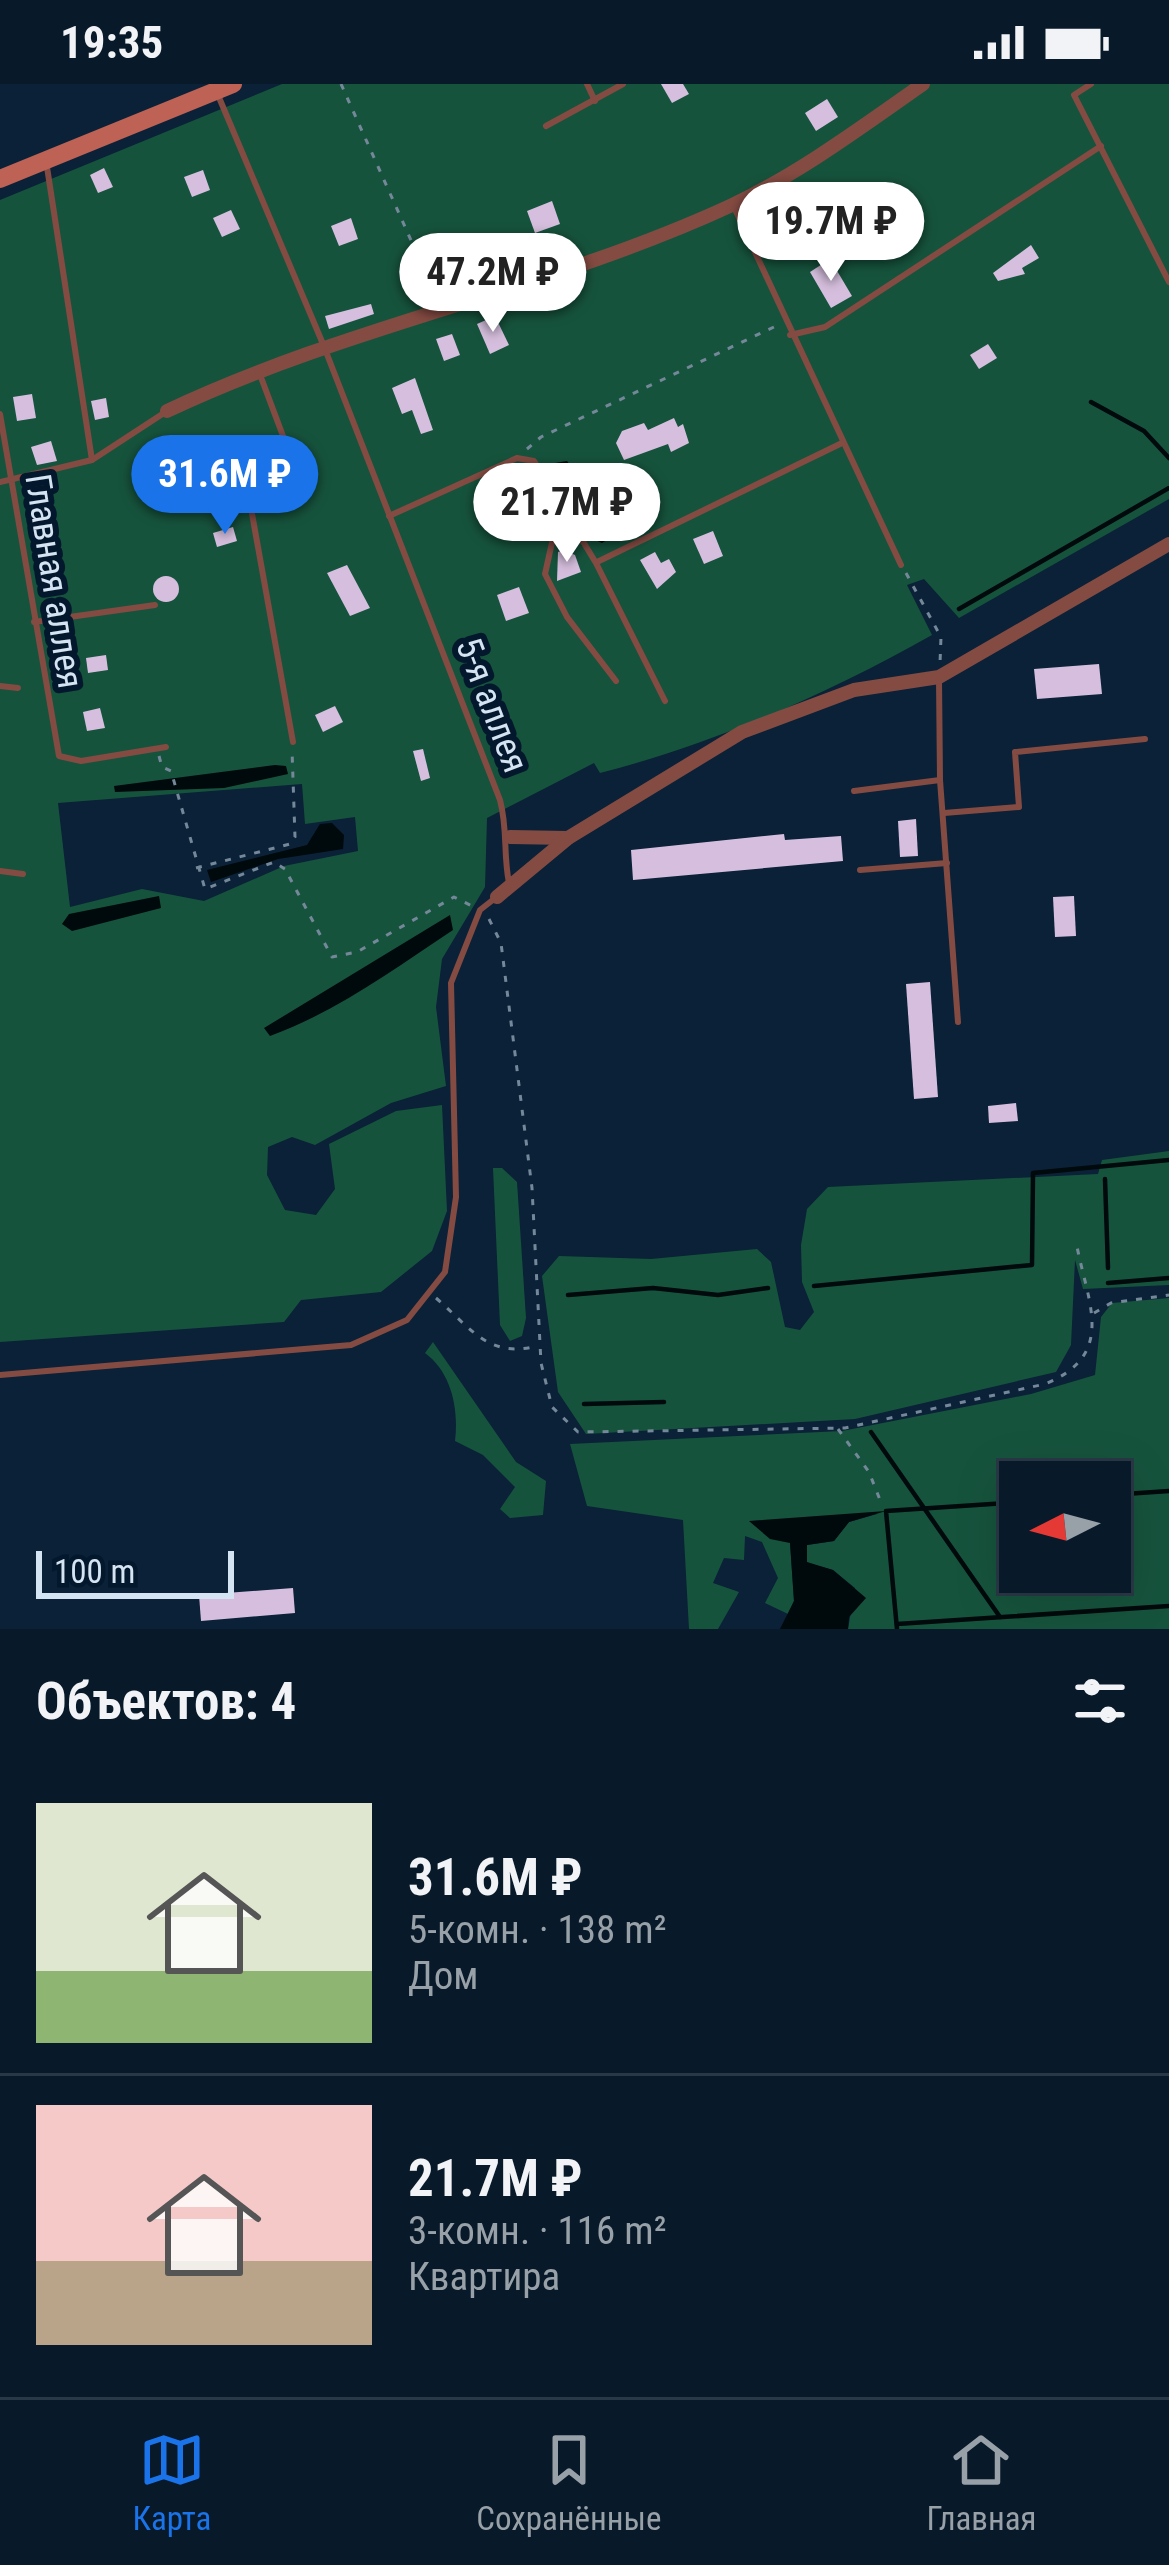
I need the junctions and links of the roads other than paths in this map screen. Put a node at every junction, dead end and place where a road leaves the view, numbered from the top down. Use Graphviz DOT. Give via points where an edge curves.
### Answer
graph roads {
  1 [pos="587,84"];
  2 [pos="623,84"];
  3 [pos="922,84"];
  4 [pos="1091,84"];
  5 [pos="225,88"];
  6 [pos="595,101"];
  7 [pos="546,126"];
  8 [pos="1100,146"];
  9 [pos="46,161"];
  10 [pos="0,179"];
  11 [pos="733,205"];
  12 [pos="1169,249"];
  13 [pos="1157,255"];
  14 [pos="1169,281"];
  15 [pos="790,335"];
  16 [pos="323,344"];
  17 [pos="257,368"];
  18 [pos="166,411"];
  19 [pos="0,414"];
  20 [pos="842,443"];
  21 [pos="92,460"];
  22 [pos="0,482"];
  23 [pos="10,483"];
  24 [pos="389,515"];
  25 [pos="575,527"];
  26 [pos="1169,544"];
  27 [pos="596,563"];
  28 [pos="901,565"];
  29 [pos="155,604"];
  30 [pos="32,622"];
  31 [pos="940,677"];
  32 [pos="616,681"];
  33 [pos="0,686"];
  34 [pos="18,688"];
  35 [pos="665,701"];
  36 [pos="1145,739"];
  37 [pos="293,742"];
  38 [pos="162,748"];
  39 [pos="940,781"];
  40 [pos="854,791"];
  41 [pos="944,813"];
  42 [pos="510,837"];
  43 [pos="568,838"];
  44 [pos="947,862"];
  45 [pos="860,870"];
  46 [pos="0,871"];
  47 [pos="23,874"];
  48 [pos="503,891"];
  49 [pos="958,1022"];
  50 [pos="0,1375"];
  1 -- 6 [label="lane"];
  2 -- 6 [label="lane"];
  3 -- 11 [label="street"];
  4 -- 8 [label="lane" via="1074,95"];
  5 -- 9 [label="main road"];
  5 -- 16 [label="lane, 5-я аллея"];
  6 -- 7 [label="lane"];
  8 -- 13 [label="lane"];
  8 -- 15 [label="lane" via="825,327"];
  9 -- 10 [label="main road"];
  9 -- 21 [label="lane"];
  11 -- 15 [label="lane"];
  11 -- 16 [label="street"];
  12 -- 13 [label="lane"];
  13 -- 14 [label="lane"];
  15 -- 20 [label="lane"];
  16 -- 17 [label="street"];
  16 -- 24 [label="lane, 5-я аллея"];
  17 -- 18 [label="street"];
  17 -- 37 [label="lane" via="292,460 254,480 249,496"];
  18 -- 21 [label="lane"];
  19 -- 23 [label="lane, Главная аллея"];
  20 -- 27 [label="lane"];
  20 -- 28 [label="lane"];
  21 -- 23 [label="lane"];
  22 -- 23 [label="lane"];
  23 -- 30 [label="lane, Главная аллея"];
  24 -- 25 [label="lane" via="517,458 534,461"];
  24 -- 42 [label="lane, 5-я аллея"];
  25 -- 27 [label="lane"];
  25 -- 32 [label="lane" via="553,538 545,574"];
  26 -- 31 [label="street"];
  27 -- 35 [label="lane"];
  29 -- 30 [label="lane"];
  30 -- 38 [label="lane, Главная аллея" via="59,756 82,761"];
  31 -- 39 [label="lane"];
  31 -- 43 [label="street" via="854,690 742,732"];
  33 -- 34 [label="lane"];
  36 -- 41 [label="lane" via="1015,752 1019,807"];
  39 -- 40 [label="lane"];
  39 -- 41 [label="lane"];
  41 -- 44 [label="lane"];
  42 -- 43 [label="street"];
  42 -- 48 [label="lane, 5-я аллея"];
  43 -- 48 [label="street"];
  44 -- 45 [label="lane"];
  44 -- 49 [label="lane"];
  46 -- 47 [label="lane"];
  48 -- 50 [label="lane" via="480,910 451,983 455,1197 445,1272 406,1320 351,1346"];
}
